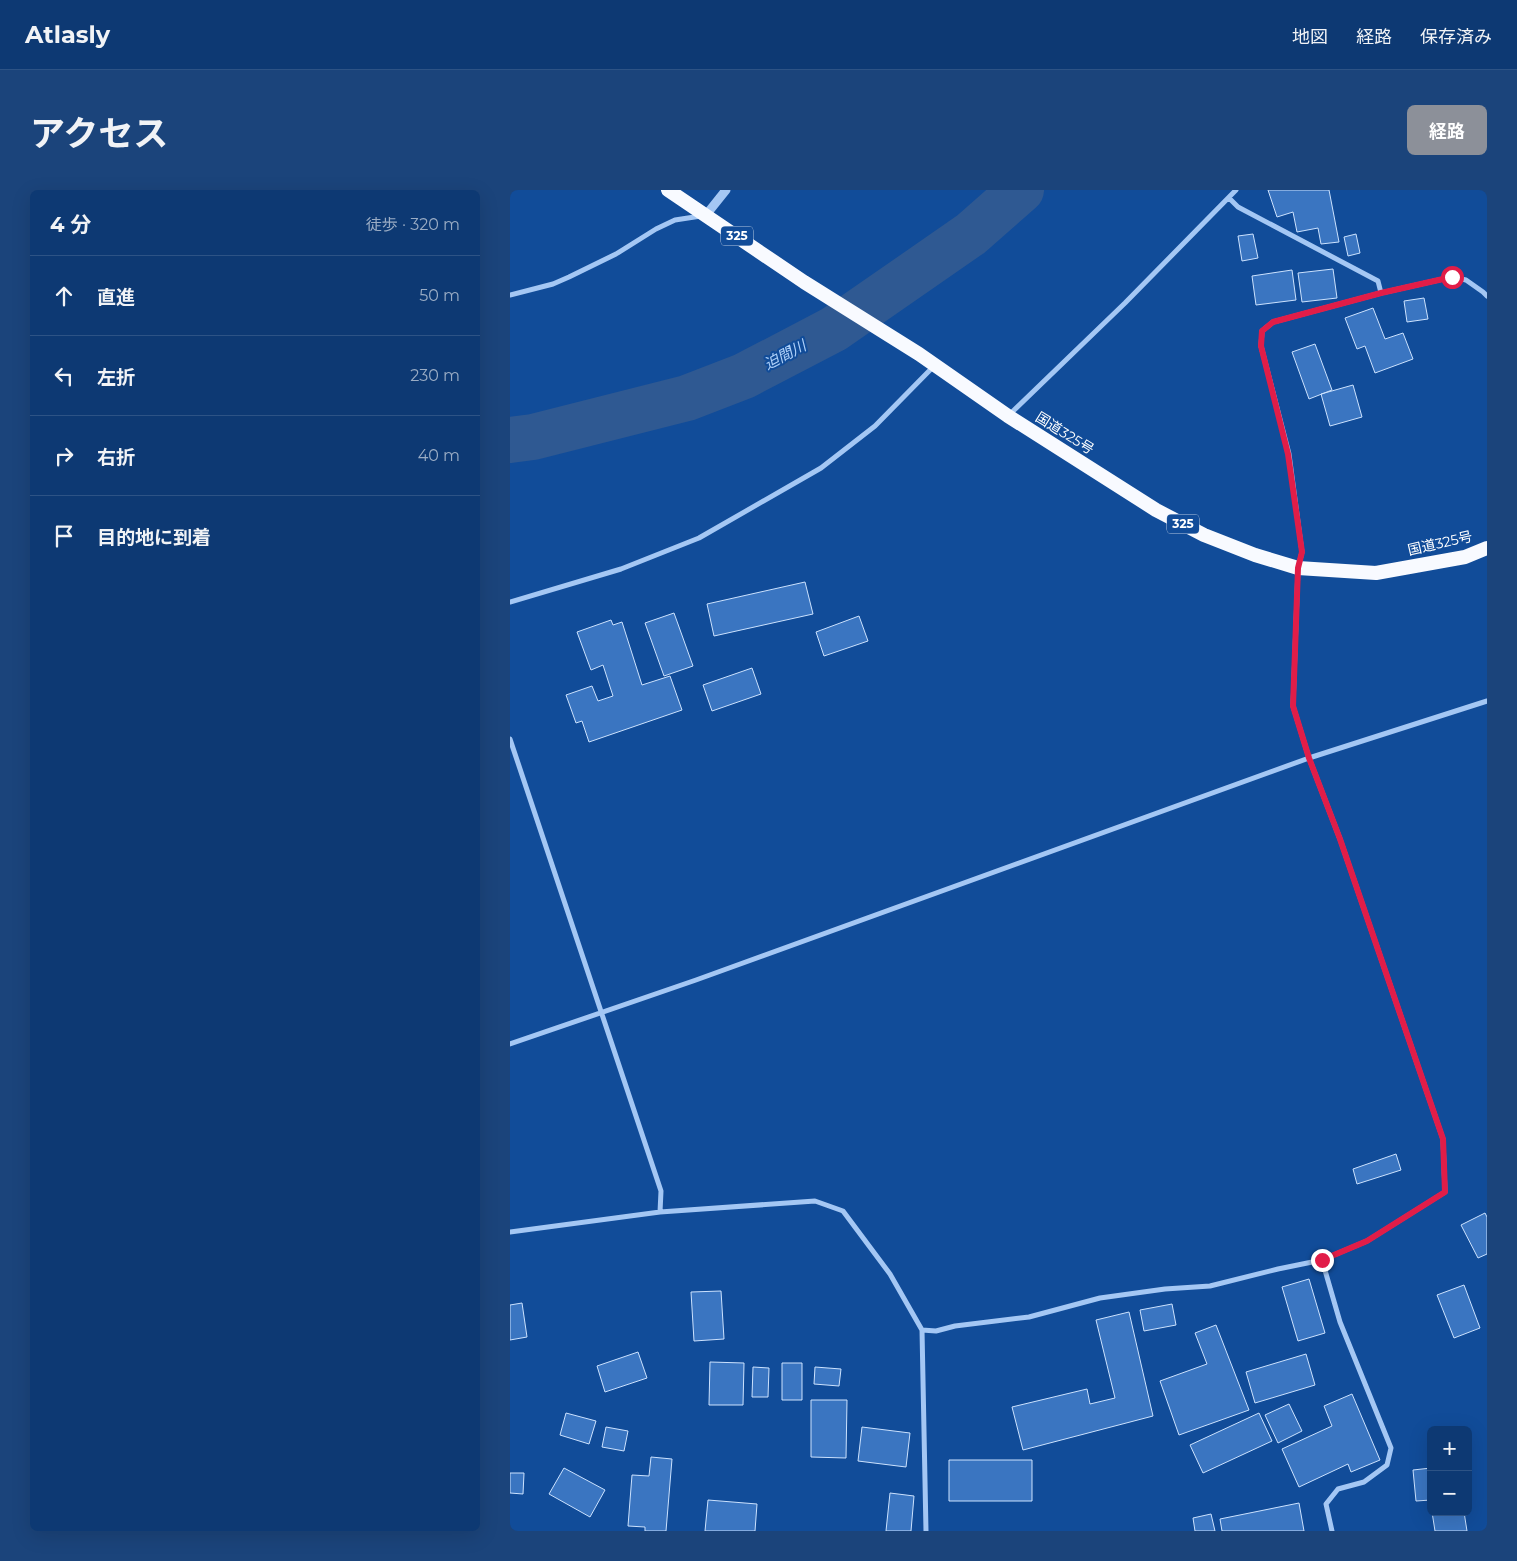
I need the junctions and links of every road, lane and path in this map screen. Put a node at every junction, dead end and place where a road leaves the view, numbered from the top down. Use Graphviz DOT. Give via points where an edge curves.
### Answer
graph roads {
  1 [pos="668,190"];
  2 [pos="726,190"];
  3 [pos="1236,190"];
  4 [pos="1229,198"];
  5 [pos="706,215"];
  6 [pos="1381,293"];
  7 [pos="510,295"];
  8 [pos="1487,296"];
  9 [pos="934,366"];
  10 [pos="1008,416"];
  11 [pos="1487,548"];
  12 [pos="1298,568"];
  13 [pos="510,602"];
  14 [pos="1487,701"];
  15 [pos="510,740"];
  16 [pos="1309,758"];
  17 [pos="601,1012"];
  18 [pos="510,1044"];
  19 [pos="660,1212"];
  20 [pos="510,1232"];
  21 [pos="1322,1260"];
  22 [pos="922,1330"];
  23 [pos="926,1531"];
  24 [pos="1332,1531"];
  1 -- 5 [label="highway, 国道325号 / 325"];
  2 -- 5 [label="street"];
  3 -- 4 [label="street"];
  4 -- 6 [label="street" via="1238,207 1378,281"];
  4 -- 10 [label="street"];
  5 -- 7 [label="street" via="675,220 569,277"];
  5 -- 9 [label="highway, 国道325号 / 325"];
  6 -- 8 [label="street" via="1452,277 1466,280"];
  6 -- 12 [label="street" via="1273,322 1262,331 1261,346 1288,454 1302,552"];
  9 -- 10 [label="highway, 国道325号 / 325"];
  9 -- 13 [label="street" via="875,426 821,468 699,538 621,569"];
  10 -- 12 [label="highway, 国道325号 / 325" via="1180,523 1238,548"];
  11 -- 12 [label="highway, 国道325号 / 325" via="1465,557 1376,573"];
  12 -- 16 [label="street" via="1293,706"];
  14 -- 16 [label="street"];
  15 -- 17 [label="street"];
  16 -- 17 [label="street"];
  16 -- 21 [label="street" via="1443,1139 1445,1192 1367,1241"];
  17 -- 18 [label="street"];
  17 -- 19 [label="street" via="661,1191"];
  19 -- 20 [label="street"];
  19 -- 22 [label="street" via="815,1201 843,1211 890,1274"];
  21 -- 22 [label="street" via="1210,1286 1100,1298 1029,1317 936,1331"];
  21 -- 24 [label="street" via="1340,1322 1391,1448 1387,1465 1364,1482 1338,1489 1326,1504"];
  22 -- 23 [label="street"];
}
